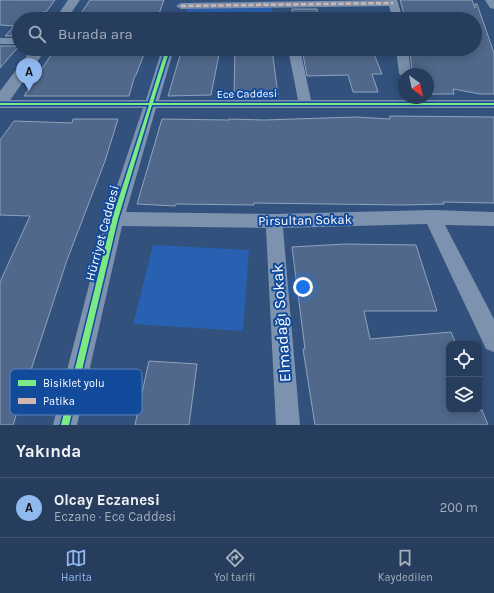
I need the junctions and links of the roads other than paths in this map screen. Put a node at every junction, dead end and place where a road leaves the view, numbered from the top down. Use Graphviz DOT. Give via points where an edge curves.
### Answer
graph roads {
  1 [pos="74,0"];
  2 [pos="491,0"];
  3 [pos="393,1"];
  4 [pos="494,5"];
  5 [pos="180,6"];
  6 [pos="65,12"];
  7 [pos="396,12"];
  8 [pos="0,40"];
  9 [pos="12,41"];
  10 [pos="34,56"];
  11 [pos="166,56"];
  12 [pos="295,56"];
  13 [pos="403,56"];
  14 [pos="404,68"];
  15 [pos="398,100"];
  16 [pos="434,101"];
  17 [pos="0,103"];
  18 [pos="305,103"];
  19 [pos="494,104"];
  20 [pos="151,105"];
  21 [pos="432,218"];
  22 [pos="115,219"];
  23 [pos="494,219"];
  24 [pos="274,221"];
  25 [pos="494,342"];
  26 [pos="79,369"];
  27 [pos="67,415"];
  28 [pos="65,425"];
  29 [pos="288,425"];
  1 -- 6 [label="main road"];
  2 -- 4 [label="main road"];
  3 -- 5 [label="street" via="287,8"];
  3 -- 7 [label="street"];
  8 -- 9 [label="street"];
  10 -- 17 [label="main road"];
  11 -- 20 [label="street, Hürriyet Caddesi"];
  12 -- 18 [label="street"];
  13 -- 14 [label="street"];
  15 -- 18 [label="street, Ece Caddesi"];
  16 -- 19 [label="street, Ece Caddesi"];
  17 -- 20 [label="street, Ece Caddesi"];
  18 -- 20 [label="street, Ece Caddesi"];
  20 -- 22 [label="street, Hürriyet Caddesi"];
  21 -- 23 [label="street, Pirsultan Sokak"];
  21 -- 24 [label="street, Pirsultan Sokak"];
  21 -- 25 [label="street"];
  22 -- 24 [label="street, Pirsultan Sokak"];
  22 -- 26 [label="street, Hürriyet Caddesi"];
  24 -- 29 [label="street, Elmadağı Sokak"];
  27 -- 28 [label="street, Hürriyet Caddesi"];
}
